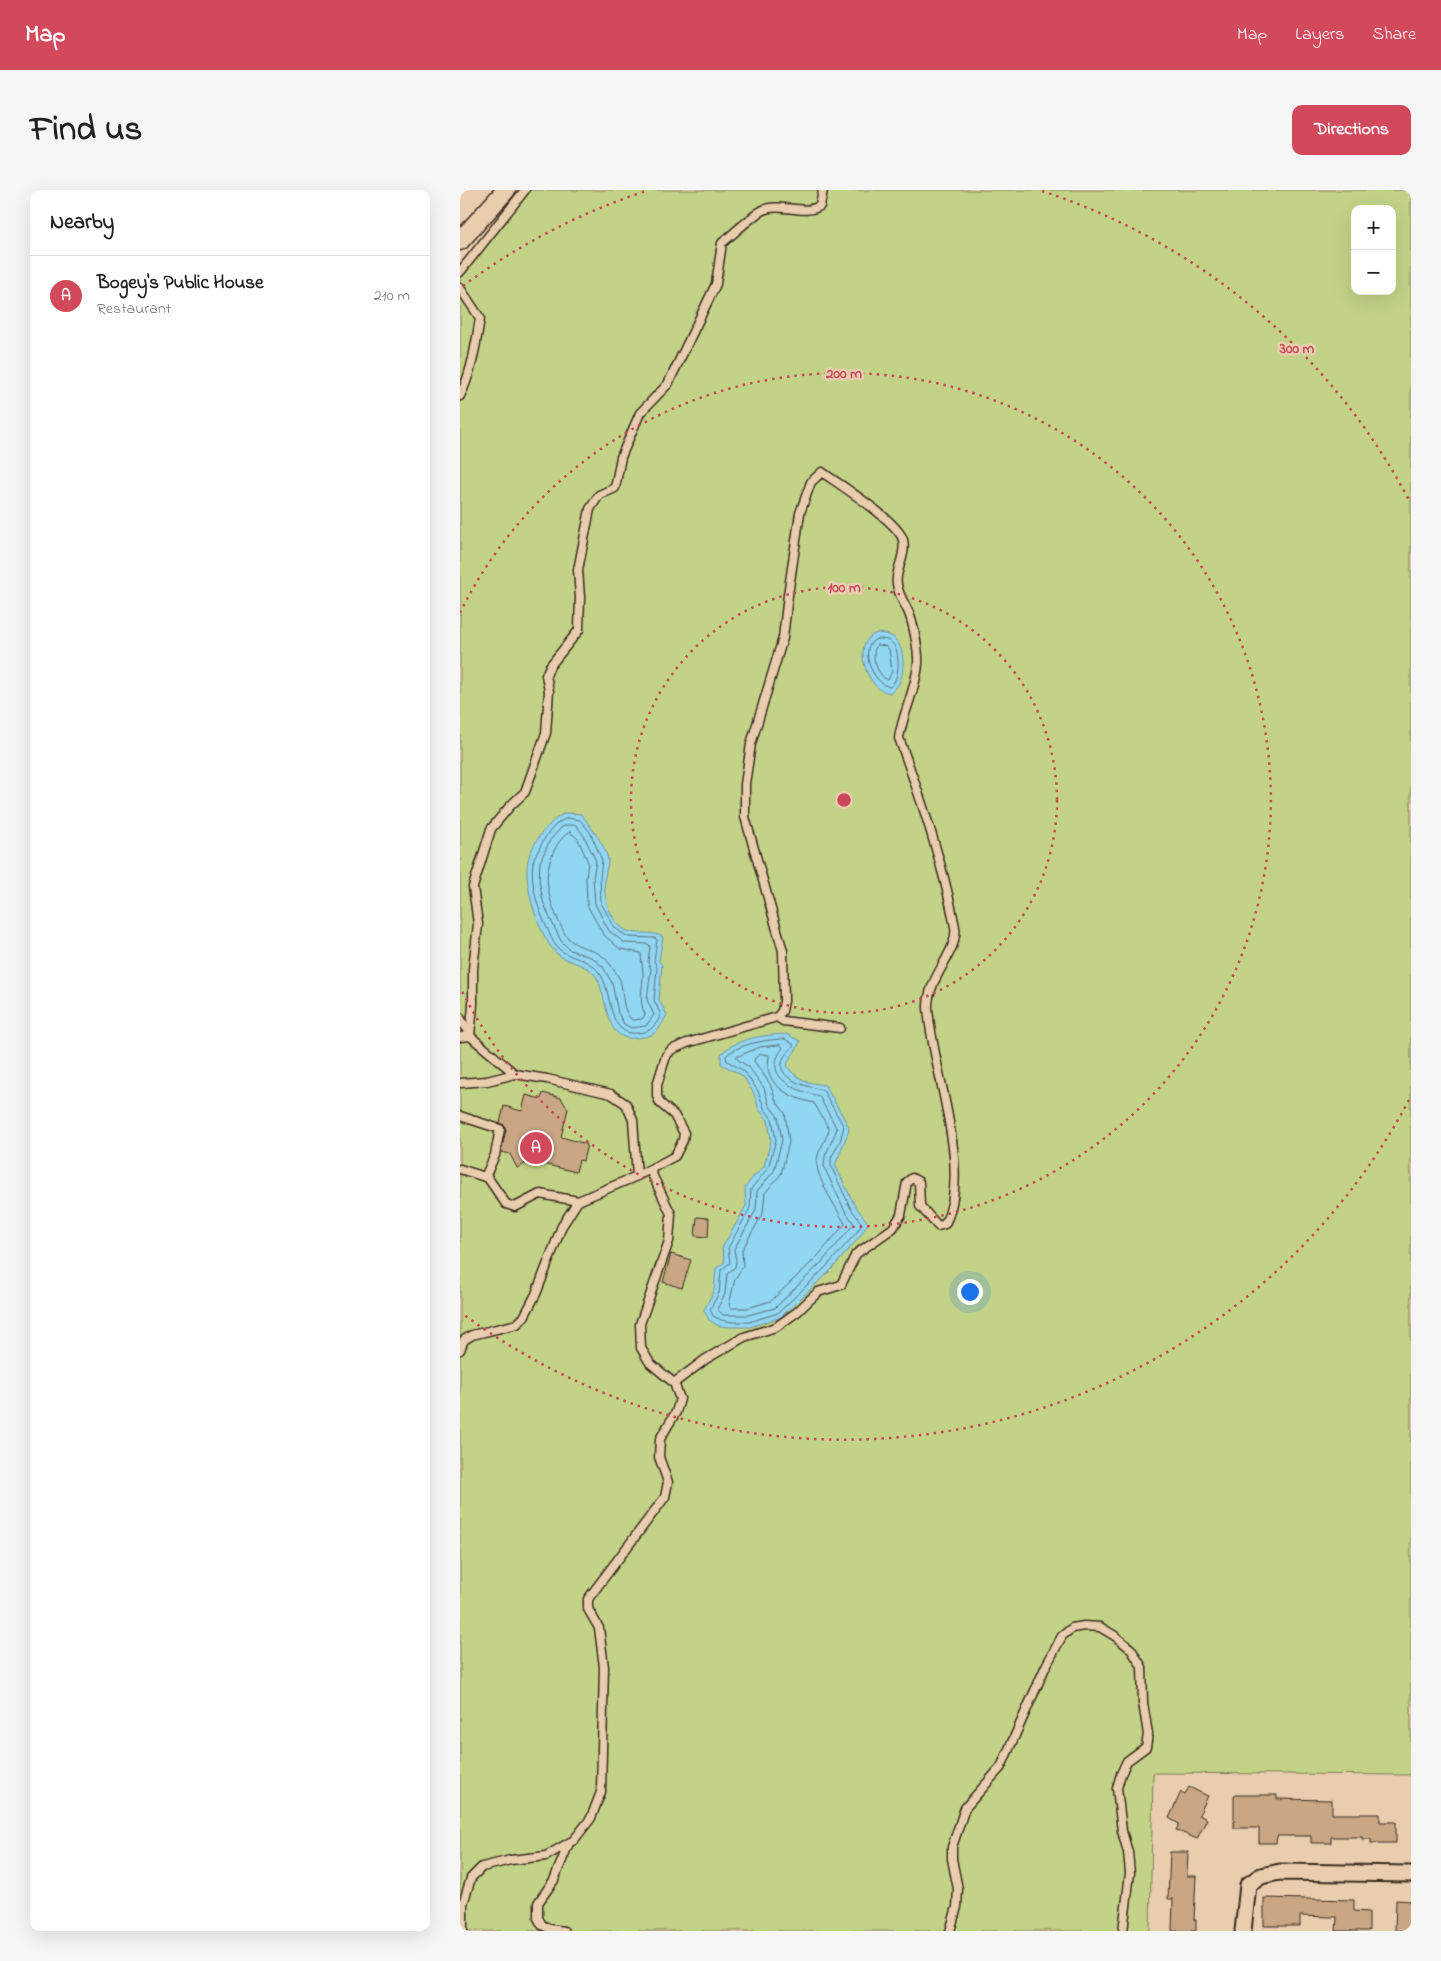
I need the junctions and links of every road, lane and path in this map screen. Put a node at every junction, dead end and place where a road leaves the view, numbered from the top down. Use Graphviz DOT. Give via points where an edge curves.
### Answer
graph roads {
  1 [pos="506,190"];
  2 [pos="526,190"];
  3 [pos="823,190"];
  4 [pos="460,241"];
  5 [pos="460,272"];
  6 [pos="460,288"];
  7 [pos="460,396"];
  8 [pos="460,1017"];
  9 [pos="778,1017"];
  10 [pos="840,1028"];
  11 [pos="470,1036"];
  12 [pos="460,1037"];
  13 [pos="515,1074"];
  14 [pos="460,1083"];
  15 [pos="460,1116"];
  16 [pos="460,1169"];
  17 [pos="650,1170"];
  18 [pos="637,1176"];
  19 [pos="485,1177"];
  20 [pos="578,1201"];
  21 [pos="460,1350"];
  22 [pos="674,1383"];
  23 [pos="569,1843"];
  24 [pos="1411,1874"];
  25 [pos="463,1931"];
  26 [pos="564,1931"];
  27 [pos="950,1931"];
  28 [pos="1123,1931"];
  29 [pos="1243,1931"];
  1 -- 4 [label="street"];
  2 -- 5 [label="lane"];
  3 -- 11 [label="lane" via="820,206 812,211 763,210 722,242 716,284 668,384 640,413 621,457 616,488 599,495 590,510 578,570 579,630 550,666 546,676 546,733 524,792 491,829 473,887 478,924"];
  6 -- 7 [label="lane" via="480,318"];
  8 -- 11 [label="lane"];
  9 -- 10 [label="lane" via="783,1021"];
  9 -- 17 [label="lane" via="687,1043 666,1056 657,1096 684,1133 675,1156"];
  9 -- 22 [label="lane" via="784,1001 783,951 745,816 745,784 751,744 783,638 800,513 812,482 822,472 893,524 903,539 896,581 900,598 910,615 918,662 915,685 899,738 940,864 955,929 955,940 928,993 931,1032 952,1144 953,1200 945,1224 938,1226 920,1206 919,1182 912,1178 907,1182 901,1215 893,1228 856,1254 841,1285 818,1292 776,1327 737,1342 706,1359"];
  11 -- 12 [label="lane"];
  11 -- 13 [label="lane"];
  13 -- 14 [label="lane"];
  13 -- 18 [label="lane" via="547,1078 611,1094 626,1104 633,1120"];
  15 -- 19 [label="lane" via="500,1129 495,1155"];
  16 -- 19 [label="lane"];
  17 -- 18 [label="lane"];
  17 -- 22 [label="lane" via="671,1214 669,1240 640,1324 641,1348 650,1363"];
  18 -- 20 [label="lane"];
  19 -- 20 [label="lane" via="506,1204 514,1207 540,1194"];
  20 -- 21 [label="lane" via="562,1226 524,1316 516,1324 472,1335 464,1340"];
  22 -- 23 [label="lane" via="680,1399 660,1439 659,1457 668,1482 665,1497 588,1599 588,1609 599,1628 604,1667 601,1792 591,1818"];
  23 -- 25 [label="lane" via="546,1856 482,1867 471,1878 463,1904"];
  23 -- 26 [label="lane" via="554,1880 538,1903 538,1918 542,1925"];
  24 -- 29 [label="street" via="1280,1872 1261,1876 1248,1885"];
  27 -- 28 [label="lane" via="958,1889 952,1847 965,1808 1001,1768 1062,1636 1072,1628 1084,1626 1100,1627 1115,1636 1131,1649 1142,1668 1148,1734 1146,1747 1128,1761 1117,1788 1130,1873"];
}
